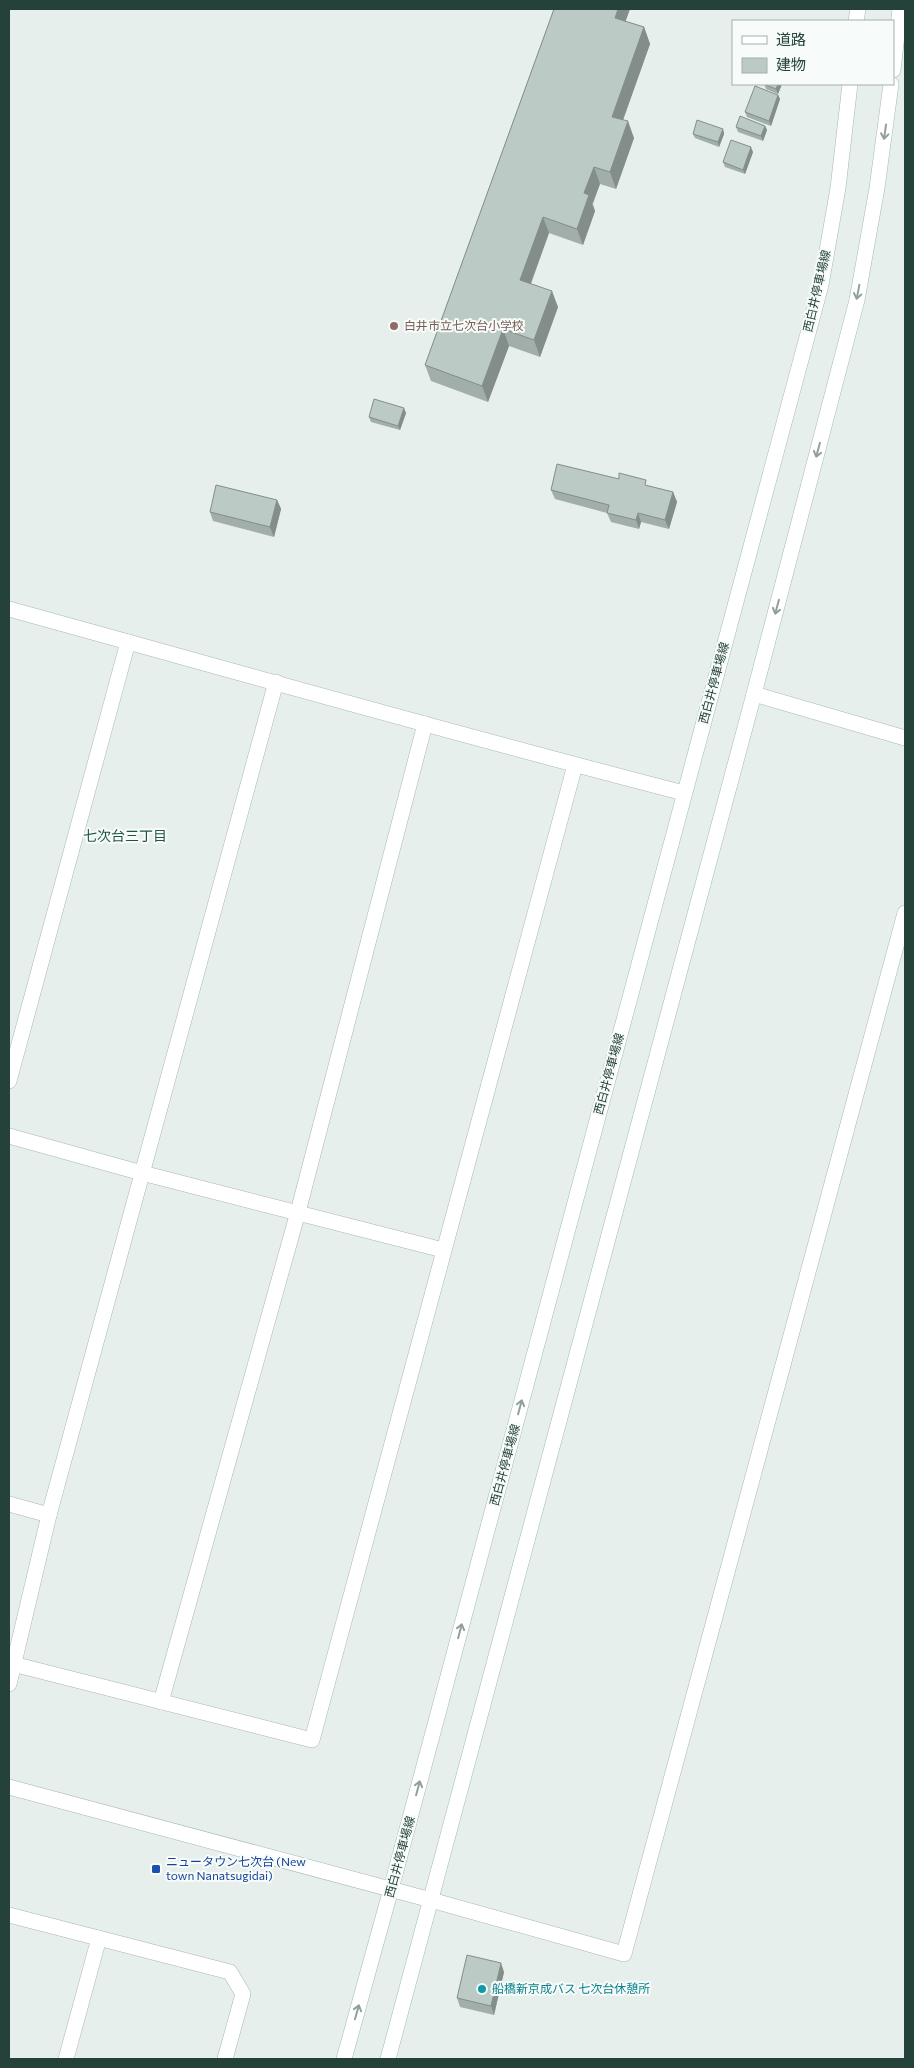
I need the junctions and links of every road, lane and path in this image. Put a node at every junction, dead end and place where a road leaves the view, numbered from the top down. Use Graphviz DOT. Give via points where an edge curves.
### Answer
graph roads {
  1 [pos="900,9"];
  2 [pos="894,61"];
  3 [pos="850,85"];
  4 [pos="891,85"];
  5 [pos="9,609"];
  6 [pos="128,642"];
  7 [pos="276,682"];
  8 [pos="754,694"];
  9 [pos="426,724"];
  10 [pos="905,738"];
  11 [pos="575,765"];
  12 [pos="684,793"];
  13 [pos="905,912"];
  14 [pos="9,1081"];
  15 [pos="9,1136"];
  16 [pos="142,1173"];
  17 [pos="298,1212"];
  18 [pos="443,1250"];
  19 [pos="9,1504"];
  20 [pos="49,1514"];
  21 [pos="12,1664"];
  22 [pos="9,1684"];
  23 [pos="161,1702"];
  24 [pos="9,1787"];
  25 [pos="391,1889"];
  26 [pos="431,1900"];
  27 [pos="9,1915"];
  28 [pos="99,1938"];
  29 [pos="66,2059"];
  30 [pos="225,2059"];
  31 [pos="344,2059"];
  32 [pos="388,2059"];
  1 -- 2 [label="street"];
  3 -- 12 [label="street, 西白井停車場線" via="838,188 821,285"];
  4 -- 8 [label="street, one-way" via="857,300"];
  5 -- 6 [label="street"];
  6 -- 7 [label="street"];
  6 -- 14 [label="street"];
  7 -- 9 [label="street"];
  7 -- 16 [label="street"];
  8 -- 10 [label="street"];
  8 -- 26 [label="street"];
  9 -- 11 [label="street"];
  9 -- 17 [label="street"];
  11 -- 12 [label="street"];
  11 -- 18 [label="street"];
  25 -- 12 [label="street, 西白井停車場線, one-way"];
  13 -- 26 [label="street" via="624,1954"];
  15 -- 16 [label="street"];
  16 -- 17 [label="street"];
  16 -- 20 [label="street"];
  17 -- 18 [label="street"];
  17 -- 23 [label="street"];
  18 -- 23 [label="street" via="312,1740"];
  19 -- 20 [label="street"];
  20 -- 21 [label="street"];
  21 -- 22 [label="street"];
  21 -- 23 [label="street"];
  24 -- 25 [label="street"];
  25 -- 26 [label="street"];
  31 -- 25 [label="street, 西白井停車場線, one-way"];
  26 -- 32 [label="street"];
  27 -- 28 [label="street"];
  28 -- 29 [label="street"];
  28 -- 30 [label="street" via="230,1972 243,1994"];
}
